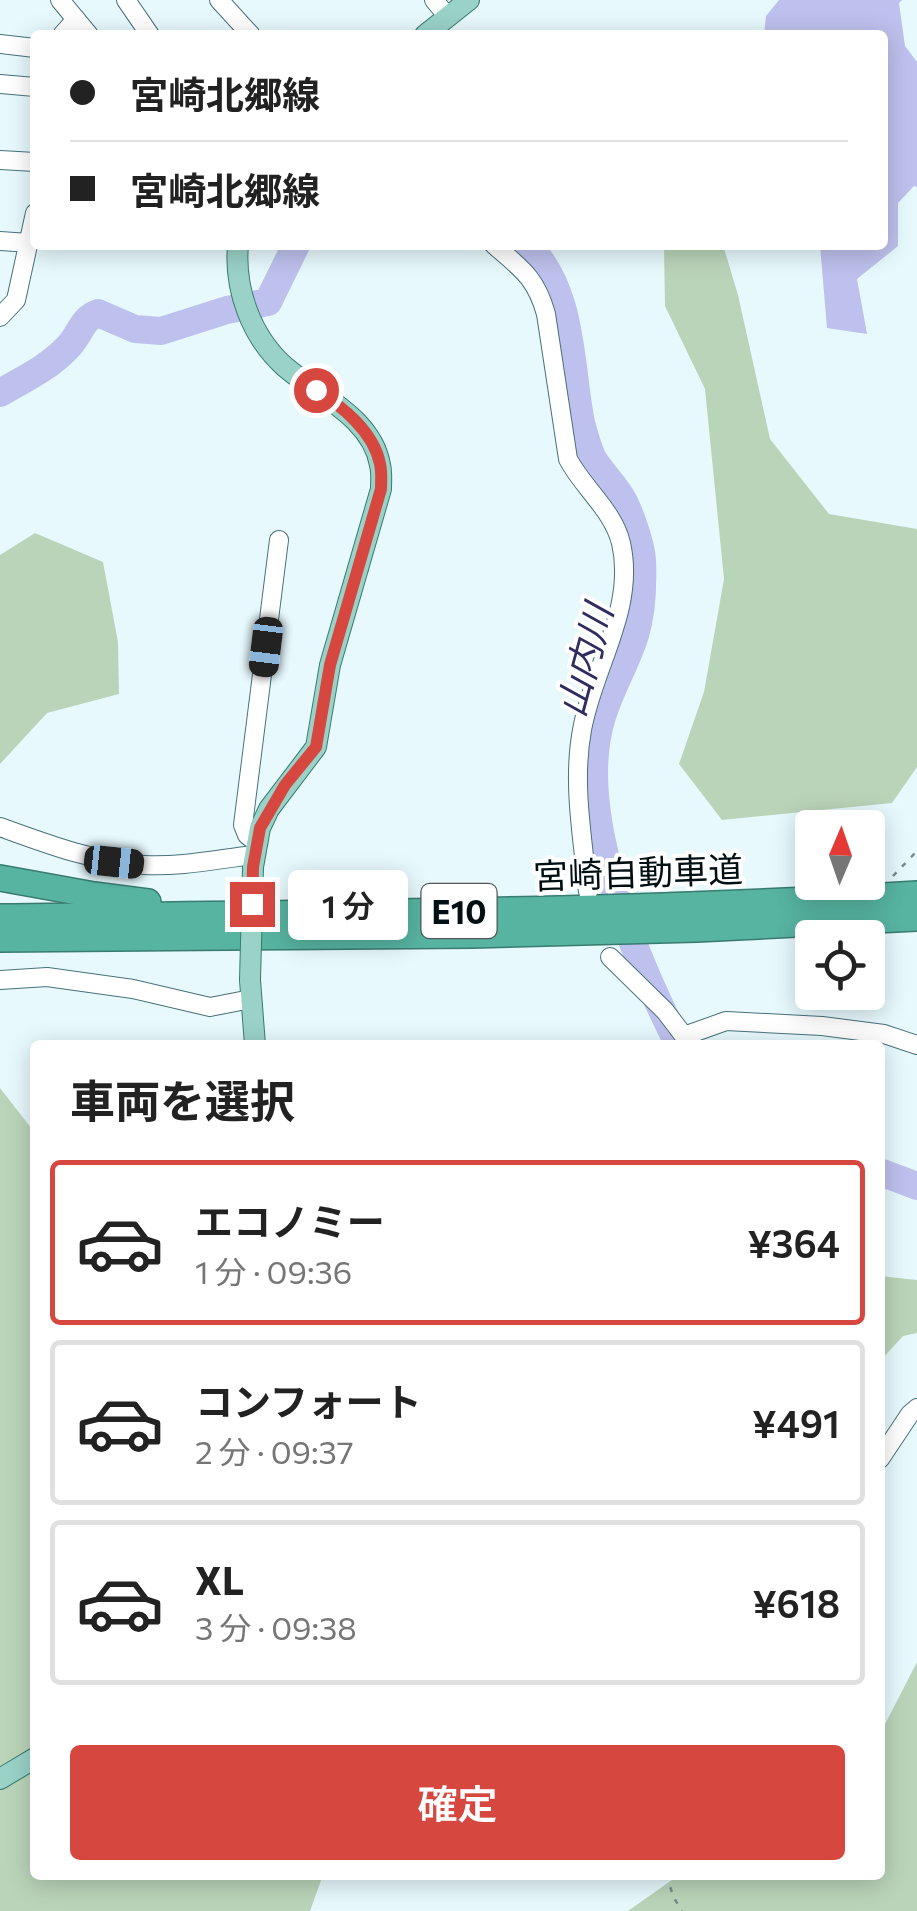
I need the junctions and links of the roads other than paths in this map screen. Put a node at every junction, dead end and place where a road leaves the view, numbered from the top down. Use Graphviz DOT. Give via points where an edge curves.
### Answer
graph roads {
  1 [pos="60,0"];
  2 [pos="126,0"];
  3 [pos="220,0"];
  4 [pos="434,0"];
  5 [pos="469,0"];
  6 [pos="448,17"];
  7 [pos="76,19"];
  8 [pos="66,30"];
  9 [pos="85,30"];
  10 [pos="144,30"];
  11 [pos="246,30"];
  12 [pos="431,30"];
  13 [pos="0,44"];
  14 [pos="30,47"];
  15 [pos="0,84"];
  16 [pos="30,87"];
  17 [pos="0,160"];
  18 [pos="30,162"];
  19 [pos="30,234"];
  20 [pos="0,240"];
  21 [pos="28,243"];
  22 [pos="238,250"];
  23 [pos="500,250"];
  24 [pos="0,317"];
  25 [pos="279,540"];
  26 [pos="0,827"];
  27 [pos="254,854"];
  28 [pos="0,878"];
  29 [pos="588,892"];
  30 [pos="917,894"];
  31 [pos="389,913"];
  32 [pos="0,917"];
  33 [pos="917,918"];
  34 [pos="0,940"];
  35 [pos="610,957"];
  36 [pos="0,980"];
  37 [pos="251,990"];
  38 [pos="255,1040"];
  39 [pos="917,1045"];
  40 [pos="917,1408"];
  41 [pos="885,1452"];
  42 [pos="30,1761"];
  43 [pos="0,1779"];
  1 -- 7 [label="street"];
  2 -- 10 [label="street"];
  3 -- 11 [label="street"];
  4 -- 6 [label="street"];
  5 -- 6 [label="main road"];
  6 -- 12 [label="main road"];
  7 -- 8 [label="street"];
  7 -- 9 [label="street"];
  13 -- 14 [label="street"];
  15 -- 16 [label="street"];
  17 -- 18 [label="street"];
  19 -- 21 [label="street"];
  20 -- 21 [label="street"];
  21 -- 24 [label="street" via="16,300"];
  22 -- 27 [label="main road" via="244,303 267,348 347,412 369,440 381,476 330,665 316,747 269,809"];
  23 -- 29 [label="street" via="540,292 568,459 621,544 620,608 581,734 578,798"];
  25 -- 27 [label="street" via="243,825"];
  26 -- 27 [label="street" via="114,862"];
  27 -- 37 [label="main road, bridge"];
  28 -- 31 [label="highway" via="143,902 339,904"];
  30 -- 31 [label="highway, 宮崎自動車道 / E10"];
  31 -- 32 [label="highway, 宮崎自動車道 / E10"];
  33 -- 34 [label="highway, 宮崎自動車道 / E10" via="510,934"];
  35 -- 39 [label="street" via="684,1036 726,1021 822,1026"];
  36 -- 37 [label="street" via="47,976 210,1007"];
  37 -- 38 [label="main road"];
  40 -- 41 [label="street"];
  42 -- 43 [label="main road"];
}
